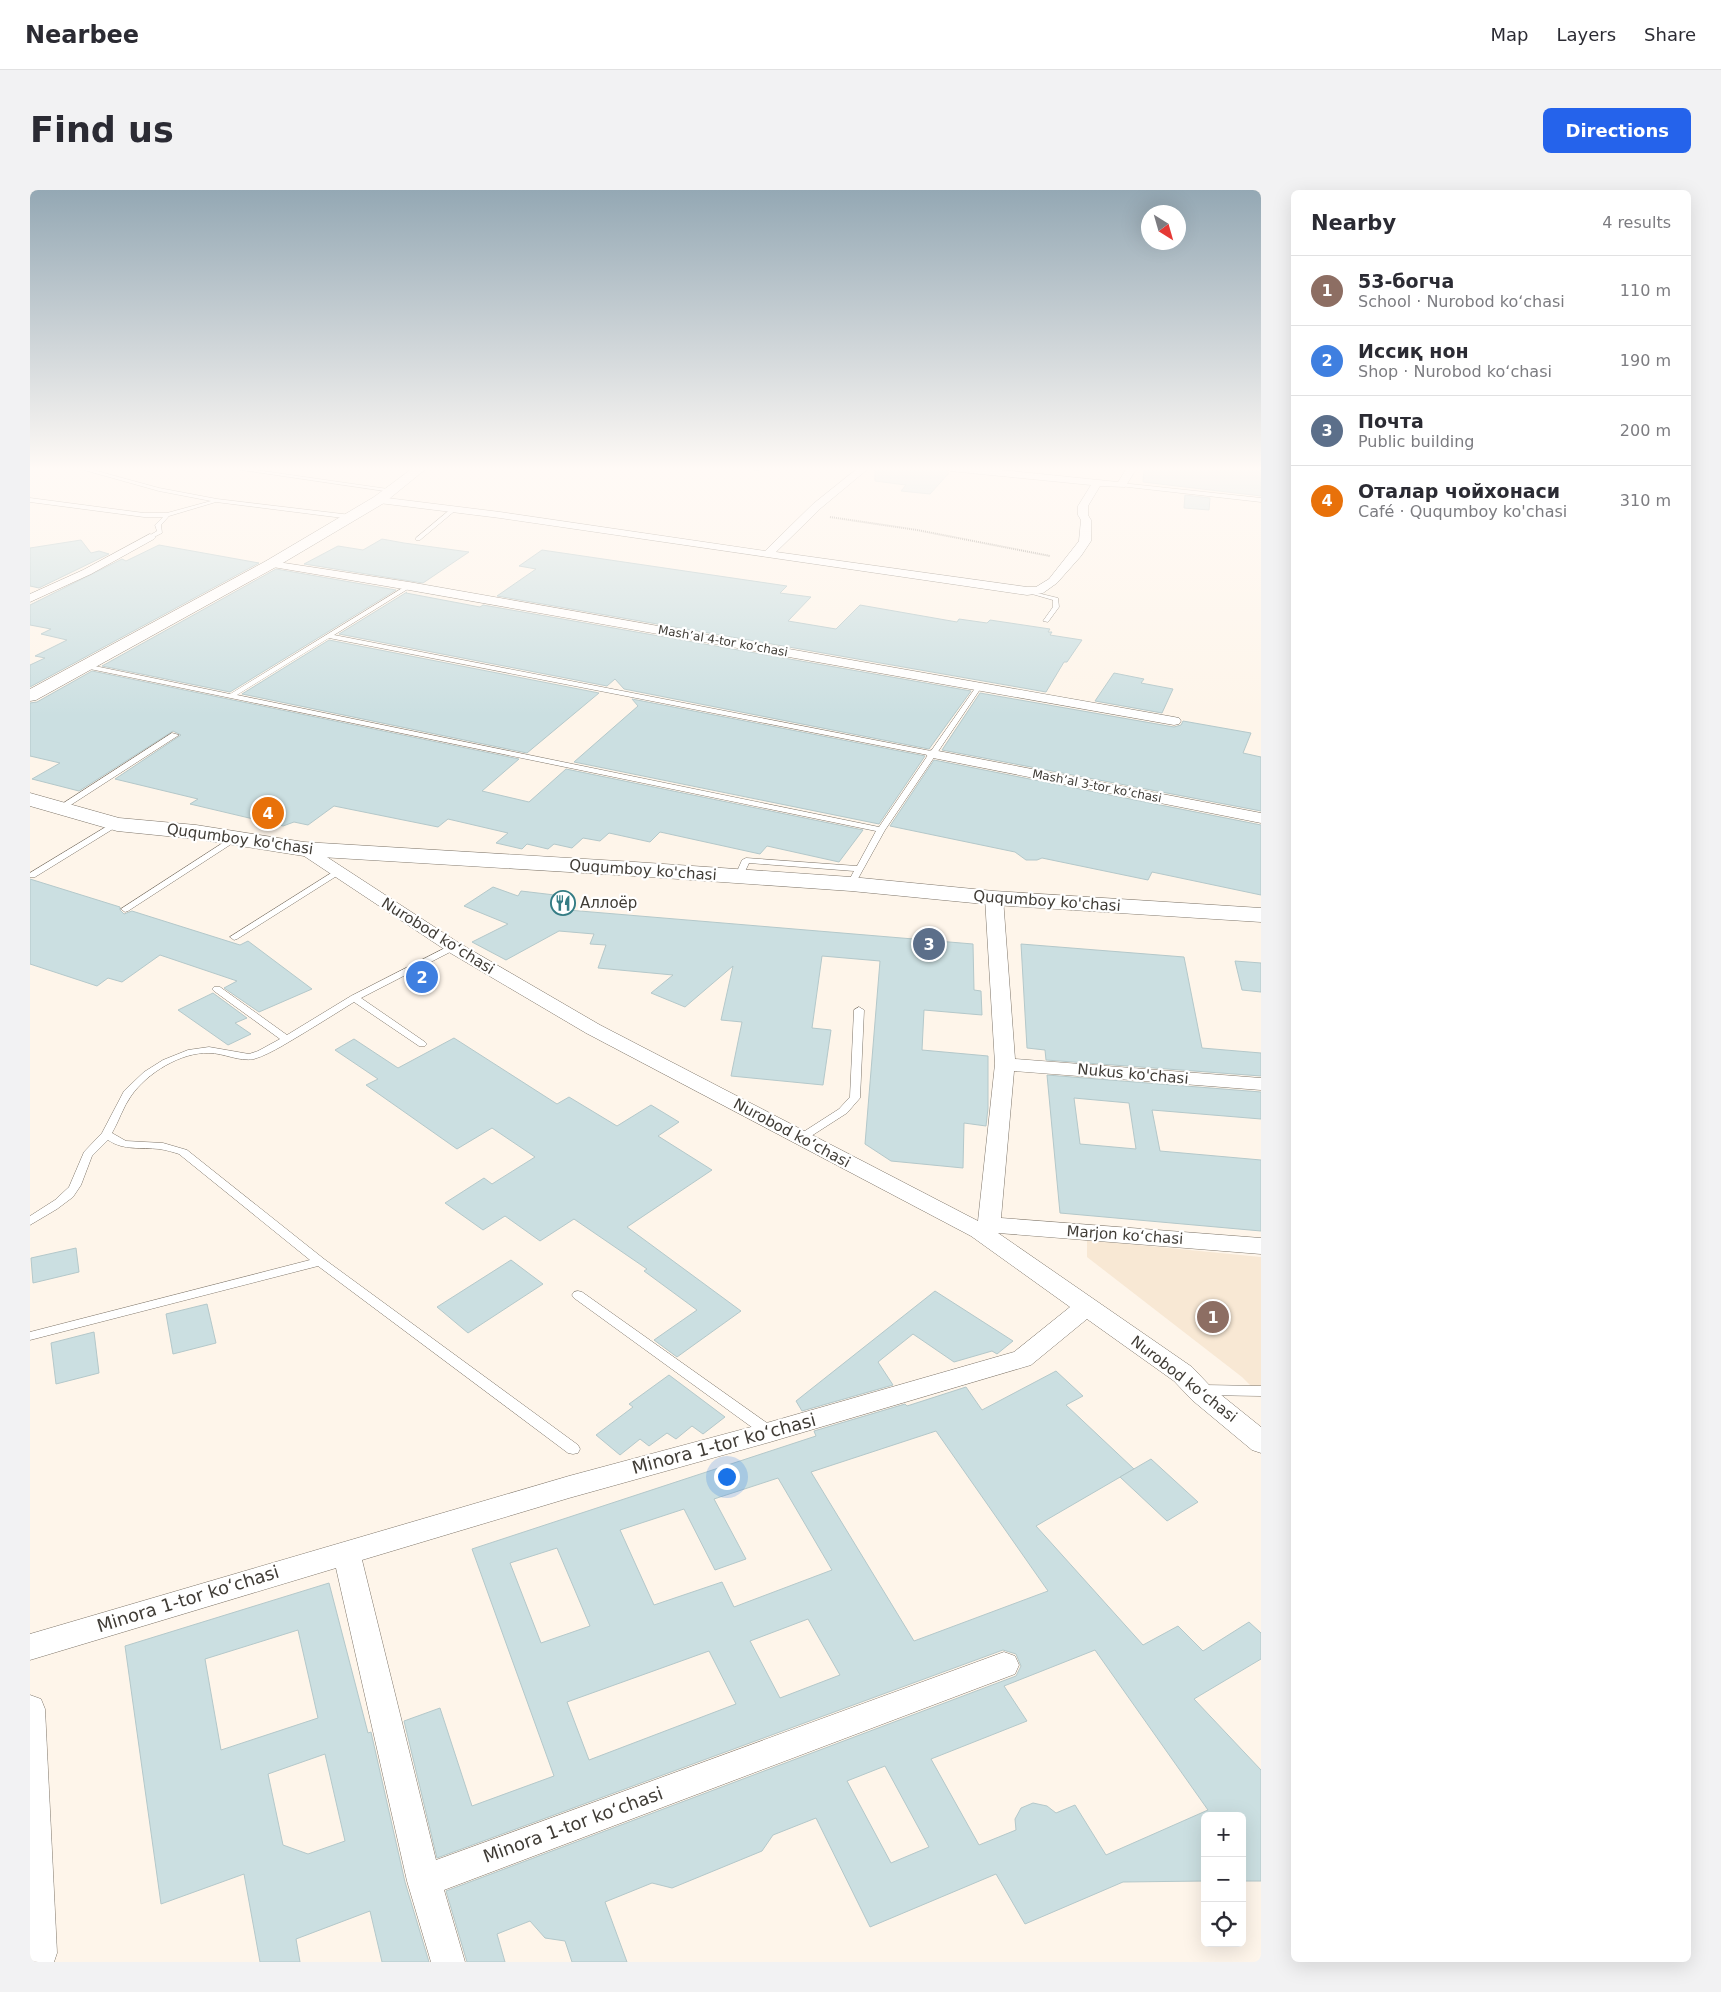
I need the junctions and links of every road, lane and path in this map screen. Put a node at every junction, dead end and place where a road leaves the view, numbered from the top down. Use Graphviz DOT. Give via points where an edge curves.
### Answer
graph roads {
  1 [pos="125,551"];
  2 [pos="293,551"];
  3 [pos="738,551"];
  4 [pos="771,551"];
  5 [pos="1024,551"];
  6 [pos="1078,551"];
  7 [pos="767,555"];
  8 [pos="1072,560"];
  9 [pos="271,564"];
  10 [pos="409,586"];
  11 [pos="1027,591"];
  12 [pos="30,598"];
  13 [pos="1046,621"];
  14 [pos="328,636"];
  15 [pos="85,666"];
  16 [pos="980,685"];
  17 [pos="30,696"];
  18 [pos="231,696"];
  19 [pos="1174,721"];
  20 [pos="175,735"];
  21 [pos="933,754"];
  22 [pos="30,799"];
  23 [pos="60,808"];
  24 [pos="1261,818"];
  25 [pos="117,824"];
  26 [pos="881,830"];
  27 [pos="235,838"];
  28 [pos="304,849"];
  29 [pos="339,872"];
  30 [pos="32,875"];
  31 [pos="855,877"];
  32 [pos="994,898"];
  33 [pos="125,909"];
  34 [pos="1261,915"];
  35 [pos="234,936"];
  36 [pos="453,947"];
  37 [pos="217,989"];
  38 [pos="354,998"];
  39 [pos="859,1010"];
  40 [pos="287,1039"];
  41 [pos="422,1044"];
  42 [pos="1005,1064"];
  43 [pos="1261,1084"];
  44 [pos="107,1134"];
  45 [pos="801,1138"];
  46 [pos="30,1221"];
  47 [pos="984,1228"];
  48 [pos="1261,1246"];
  49 [pos="320,1262"];
  50 [pos="578,1294"];
  51 [pos="1087,1306"];
  52 [pos="30,1336"];
  53 [pos="1195,1390"];
  54 [pos="1261,1391"];
  55 [pos="770,1432"];
  56 [pos="1261,1443"];
  57 [pos="573,1449"];
  58 [pos="346,1552"];
  59 [pos="30,1647"];
  60 [pos="1004,1665"];
  61 [pos="30,1709"];
  62 [pos="424,1880"];
  63 [pos="40,1953"];
  64 [pos="448,1962"];
  1 -- 12 [label="street"];
  2 -- 9 [label="street"];
  3 -- 7 [label="street"];
  4 -- 7 [label="street"];
  5 -- 8 [label="path"];
  6 -- 8 [label="street"];
  7 -- 11 [label="street"];
  8 -- 11 [label="street" via="1053,582 1039,590"];
  9 -- 10 [label="street, Mashʼal 4-tor koʼchasi"];
  9 -- 15 [label="street"];
  10 -- 14 [label="lane"];
  10 -- 16 [label="street, Mashʼal 4-tor koʼchasi"];
  11 -- 13 [label="lane" via="1056,599 1056,607"];
  14 -- 18 [label="lane"];
  14 -- 21 [label="lane"];
  15 -- 17 [label="street"];
  15 -- 18 [label="lane"];
  16 -- 19 [label="street, Mashʼal 4-tor koʼchasi"];
  16 -- 21 [label="lane"];
  18 -- 26 [label="lane"];
  20 -- 23 [label="lane"];
  21 -- 24 [label="street, Mashʼal 3-tor koʼchasi"];
  21 -- 26 [label="lane"];
  22 -- 23 [label="main road, Ququmboy ko'chasi"];
  23 -- 25 [label="main road, Ququmboy ko'chasi"];
  25 -- 27 [label="main road, Ququmboy ko'chasi"];
  25 -- 30 [label="lane"];
  26 -- 31 [label="lane"];
  27 -- 28 [label="main road, Ququmboy ko'chasi"];
  27 -- 33 [label="lane"];
  28 -- 29 [label="street, Nurobod koʻchasi"];
  28 -- 31 [label="main road, Ququmboy ko'chasi" via="740,876"];
  29 -- 35 [label="lane"];
  29 -- 36 [label="street, Nurobod koʻchasi"];
  31 -- 32 [label="main road, Ququmboy ko'chasi"];
  32 -- 34 [label="main road, Ququmboy ko'chasi"];
  32 -- 42 [label="street"];
  36 -- 38 [label="lane"];
  36 -- 45 [label="street, Nurobod koʻchasi" via="593,1030"];
  37 -- 40 [label="lane"];
  38 -- 40 [label="lane"];
  38 -- 41 [label="lane"];
  39 -- 45 [label="lane" via="855,1098 843,1111"];
  40 -- 44 [label="lane" via="252,1056 209,1049 188,1053 164,1064 140,1080 122,1100"];
  42 -- 43 [label="street, Nukus ko'chasi"];
  42 -- 47 [label="street"];
  44 -- 46 [label="lane" via="85,1160 72,1190"];
  44 -- 49 [label="lane" via="112,1140 126,1144 164,1146 183,1152"];
  45 -- 47 [label="street, Nurobod koʻchasi"];
  47 -- 48 [label="street, Marjon koʻchasi"];
  47 -- 51 [label="street, Nurobod koʻchasi"];
  49 -- 52 [label="lane"];
  49 -- 57 [label="lane"];
  50 -- 55 [label="lane"];
  51 -- 53 [label="street, Nurobod koʻchasi" via="1183,1374"];
  51 -- 55 [label="street, Minora 1-tor koʻchasi" via="1022,1359"];
  53 -- 54 [label="lane"];
  53 -- 56 [label="street, Nurobod koʻchasi"];
  55 -- 58 [label="street, Minora 1-tor koʻchasi"];
  58 -- 59 [label="street, Minora 1-tor koʻchasi"];
  58 -- 62 [label="street"];
  60 -- 62 [label="street, Minora 1-tor koʻchasi"];
  61 -- 63 [label="street"];
  62 -- 64 [label="street"];
}
